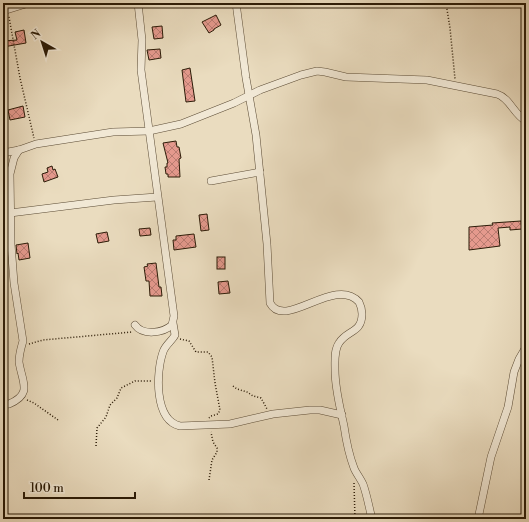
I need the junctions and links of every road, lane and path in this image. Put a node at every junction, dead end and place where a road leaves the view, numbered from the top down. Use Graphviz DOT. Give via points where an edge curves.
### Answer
graph roads {
  1 [pos="29,3"];
  2 [pos="138,3"];
  3 [pos="236,3"];
  4 [pos="446,3"];
  5 [pos="5,10"];
  6 [pos="454,85"];
  7 [pos="250,94"];
  8 [pos="526,121"];
  9 [pos="149,131"];
  10 [pos="36,144"];
  11 [pos="19,150"];
  12 [pos="3,153"];
  13 [pos="260,172"];
  14 [pos="211,181"];
  15 [pos="158,197"];
  16 [pos="10,213"];
  17 [pos="172,323"];
  18 [pos="135,325"];
  19 [pos="142,331"];
  20 [pos="175,337"];
  21 [pos="21,346"];
  22 [pos="526,347"];
  23 [pos="158,382"];
  24 [pos="233,386"];
  25 [pos="21,397"];
  26 [pos="9,404"];
  27 [pos="273,414"];
  28 [pos="342,416"];
  29 [pos="58,420"];
  30 [pos="209,424"];
  31 [pos="96,446"];
  32 [pos="209,480"];
  33 [pos="354,480"];
  34 [pos="355,519"];
  35 [pos="372,519"];
  36 [pos="478,519"];
  1 -- 5 [label="street"];
  2 -- 9 [label="street" via="142,40 141,70"];
  3 -- 7 [label="street"];
  4 -- 6 [label="path" via="454,58"];
  5 -- 10 [label="path" via="13,34 20,78"];
  6 -- 7 [label="street" via="414,79 346,77 317,71"];
  6 -- 8 [label="street" via="501,95 520,118"];
  7 -- 9 [label="street" via="181,124"];
  7 -- 13 [label="street"];
  9 -- 10 [label="street" via="113,132"];
  9 -- 15 [label="street"];
  10 -- 11 [label="street"];
  11 -- 12 [label="street"];
  11 -- 16 [label="street" via="10,174"];
  13 -- 14 [label="street"];
  13 -- 28 [label="street" via="270,303 273,308 287,310 339,294 353,298 361,306 361,322 356,330 340,341 336,349 336,387"];
  15 -- 16 [label="street"];
  15 -- 17 [label="street" via="174,316"];
  16 -- 21 [label="street" via="11,260 23,341"];
  17 -- 19 [label="street" via="164,330"];
  17 -- 20 [label="street"];
  18 -- 19 [label="street"];
  19 -- 21 [label="path" via="43,340"];
  20 -- 23 [label="street" via="162,352"];
  20 -- 30 [label="path" via="189,340 196,352 208,352 212,357 220,410 218,414 210,417"];
  21 -- 25 [label="street" via="19,353 25,390"];
  22 -- 36 [label="street" via="514,372 508,407 491,457"];
  23 -- 30 [label="street" via="165,414 171,422 180,426"];
  23 -- 31 [label="path" via="136,381 121,388 106,417 97,428"];
  24 -- 27 [label="path" via="261,398"];
  25 -- 26 [label="street"];
  25 -- 29 [label="path"];
  27 -- 28 [label="street" via="320,410"];
  27 -- 30 [label="street" via="230,424"];
  28 -- 35 [label="street" via="354,467 364,486"];
  30 -- 32 [label="path" via="218,452 212,460"];
  33 -- 34 [label="path"];
}
